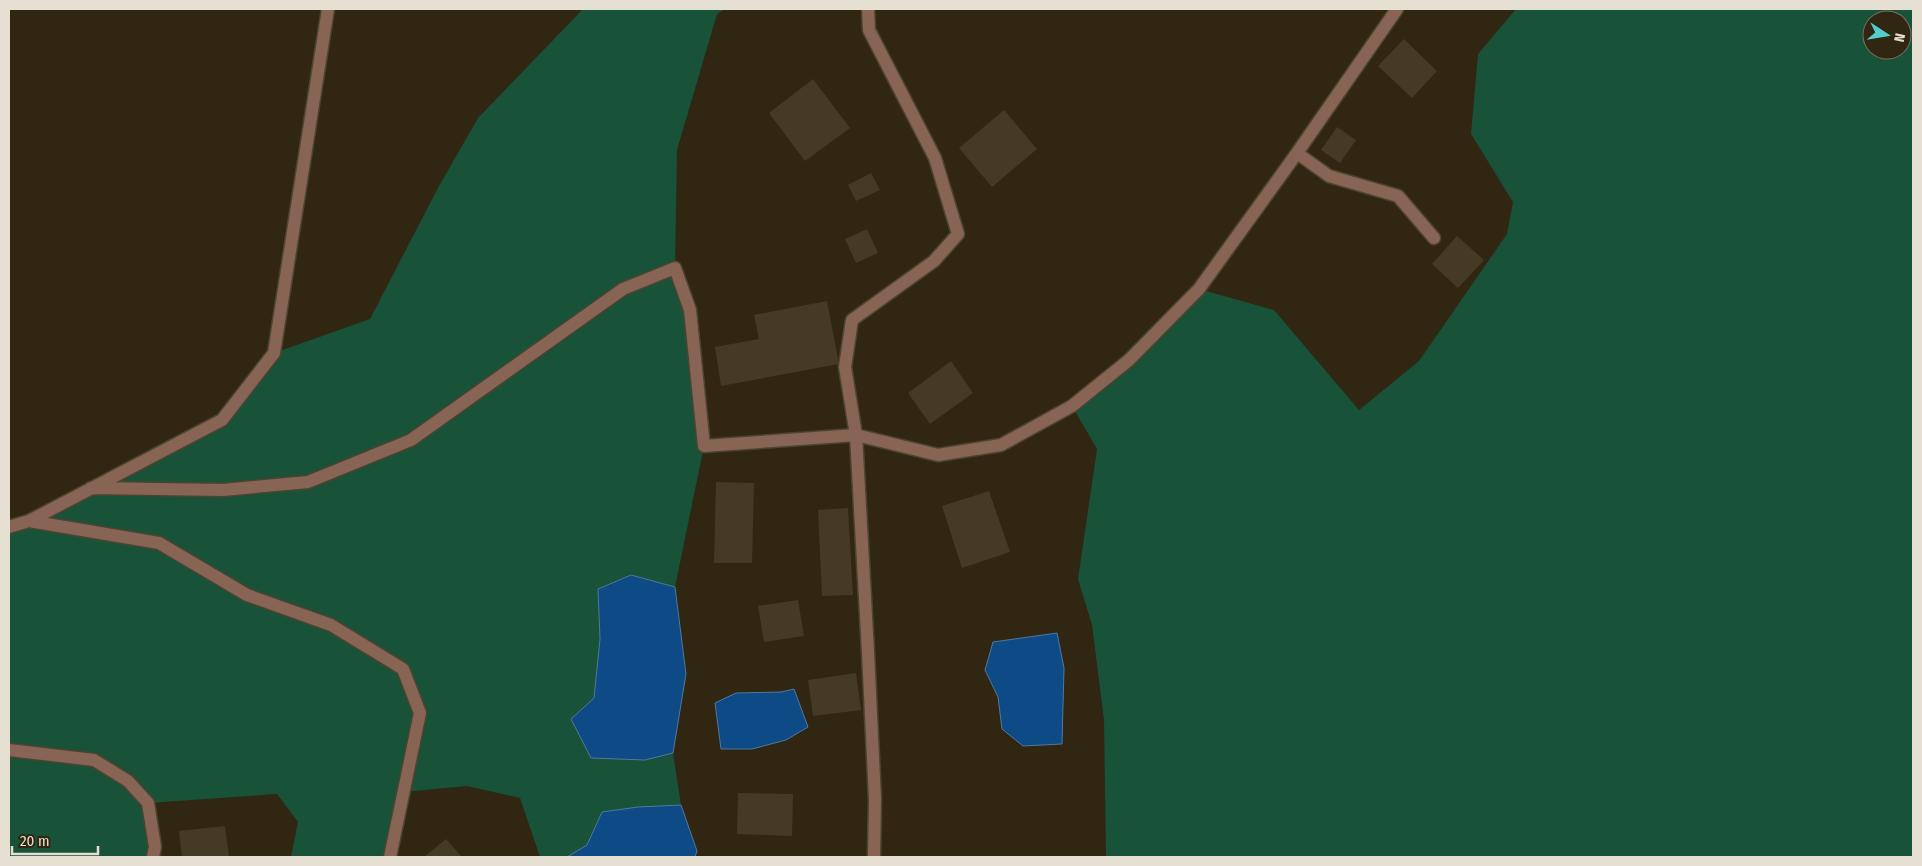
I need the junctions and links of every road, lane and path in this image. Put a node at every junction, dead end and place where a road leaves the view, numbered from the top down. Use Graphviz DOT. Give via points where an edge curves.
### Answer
graph roads {
  1 [pos="328,9"];
  2 [pos="868,9"];
  3 [pos="1397,9"];
  4 [pos="1297,153"];
  5 [pos="1434,238"];
  6 [pos="856,435"];
  7 [pos="91,488"];
  8 [pos="29,521"];
  9 [pos="9,527"];
  10 [pos="9,750"];
  11 [pos="154,857"];
  12 [pos="390,857"];
  13 [pos="874,857"];
  1 -- 7 [label="street" via="274,353 222,420"];
  2 -- 6 [label="street" via="869,30 935,158 958,234 934,261 852,320 845,367"];
  3 -- 4 [label="street"];
  4 -- 5 [label="street" via="1329,176 1398,196"];
  4 -- 6 [label="street" via="1199,289 1129,360 1072,406 1001,445 938,455"];
  6 -- 7 [label="street" via="704,446 690,310 675,268 623,289 411,440 308,482 223,490"];
  6 -- 13 [label="street" via="868,652"];
  7 -- 8 [label="street"];
  8 -- 9 [label="street"];
  8 -- 12 [label="street" via="159,543 247,595 331,625 402,668 420,713"];
  10 -- 11 [label="street" via="94,760 128,781 148,803"];
}
